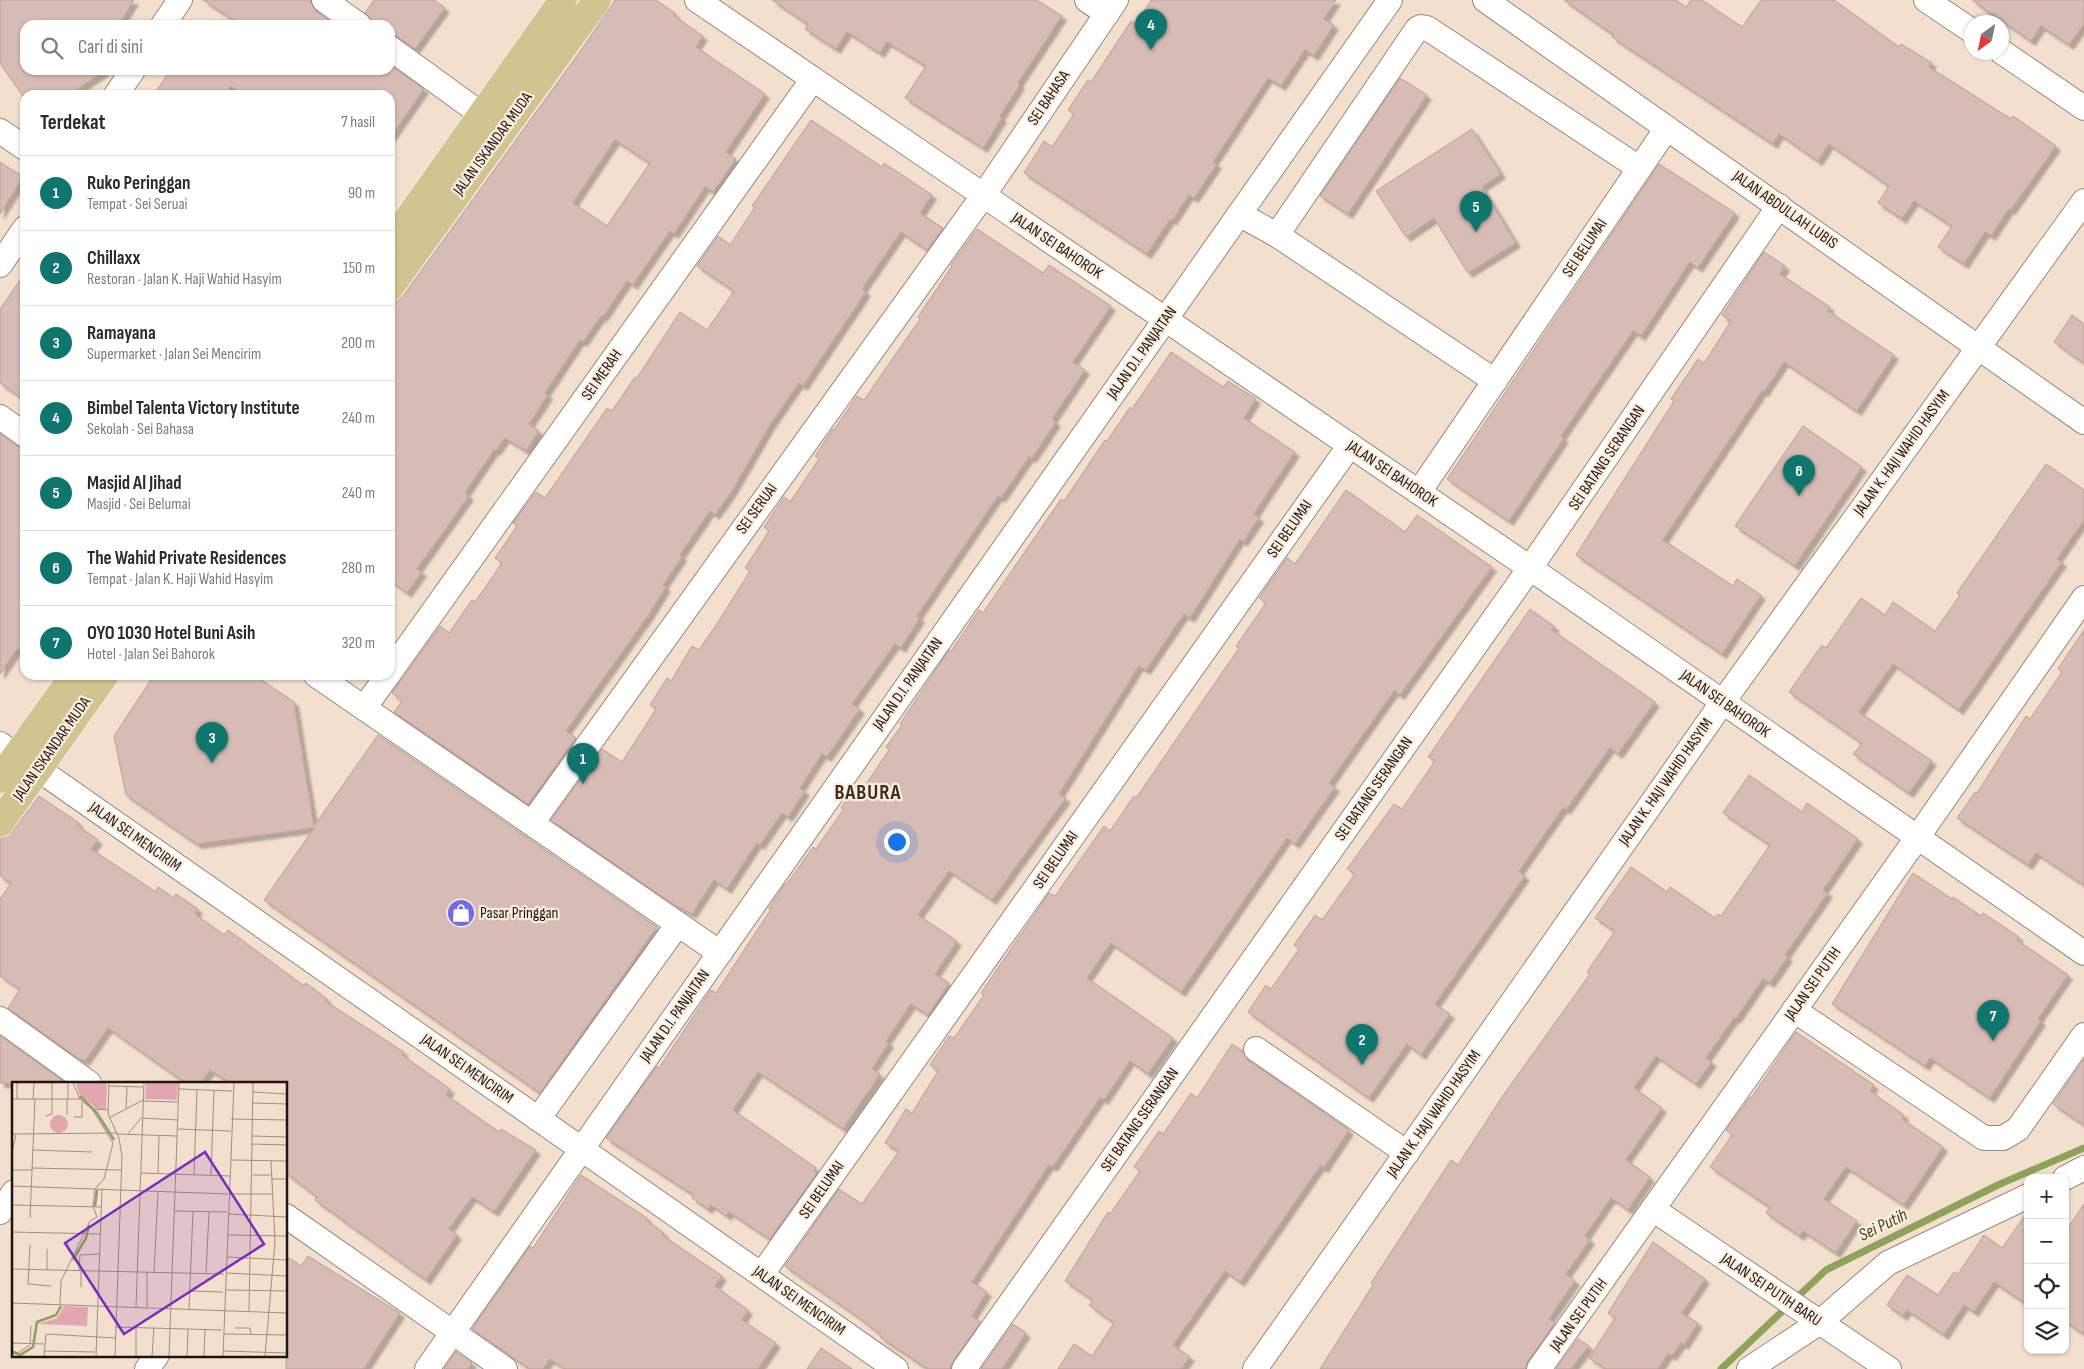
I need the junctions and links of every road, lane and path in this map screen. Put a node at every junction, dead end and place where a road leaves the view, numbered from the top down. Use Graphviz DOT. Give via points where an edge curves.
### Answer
graph roads {
  1 [pos="180,0"];
  2 [pos="324,0"];
  3 [pos="563,0"];
  4 [pos="597,0"];
  5 [pos="697,0"];
  6 [pos="1087,0"];
  7 [pos="1390,0"];
  8 [pos="1485,0"];
  9 [pos="1926,0"];
  10 [pos="1112,7"];
  11 [pos="166,20"];
  12 [pos="352,20"];
  13 [pos="1964,26"];
  14 [pos="395,52"];
  15 [pos="2009,57"];
  16 [pos="130,75"];
  17 [pos="813,78"];
  18 [pos="119,90"];
  19 [pos="2084,108"];
  20 [pos="482,114"];
  21 [pos="1667,128"];
  22 [pos="0,130"];
  23 [pos="20,144"];
  24 [pos="1639,168"];
  25 [pos="983,196"];
  26 [pos="2084,201"];
  27 [pos="1779,206"];
  28 [pos="1239,214"];
  29 [pos="20,235"];
  30 [pos="1277,235"];
  31 [pos="395,237"];
  32 [pos="0,265"];
  33 [pos="395,280"];
  34 [pos="1165,320"];
  35 [pos="1978,348"];
  36 [pos="1495,381"];
  37 [pos="0,416"];
  38 [pos="2084,422"];
  39 [pos="20,431"];
  40 [pos="1350,445"];
  41 [pos="1419,492"];
  42 [pos="1530,568"];
  43 [pos="2084,598"];
  44 [pos="395,665"];
  45 [pos="71,680"];
  46 [pos="100,680"];
  47 [pos="323,680"];
  48 [pos="384,680"];
  49 [pos="1722,702"];
  50 [pos="364,708"];
  51 [pos="18,757"];
  52 [pos="0,779"];
  53 [pos="0,823"];
  54 [pos="532,823"];
  55 [pos="1917,838"];
  56 [pos="678,924"];
  57 [pos="720,952"];
  58 [pos="2084,953"];
  59 [pos="1794,1010"];
  60 [pos="0,1019"];
  61 [pos="2084,1035"];
  62 [pos="1256,1049"];
  63 [pos="88,1082"];
  64 [pos="538,1119"];
  65 [pos="581,1149"];
  66 [pos="1407,1153"];
  67 [pos="2084,1168"];
  68 [pos="2069,1176"];
  69 [pos="12,1195"];
  70 [pos="2024,1198"];
  71 [pos="1654,1210"];
  72 [pos="0,1212"];
  73 [pos="288,1217"];
  74 [pos="762,1274"];
  75 [pos="1820,1322"];
  76 [pos="453,1332"];
  77 [pos="156,1356"];
  78 [pos="147,1369"];
  79 [pos="427,1369"];
  80 [pos="505,1369"];
  81 [pos="896,1369"];
  82 [pos="964,1369"];
  83 [pos="1255,1369"];
  84 [pos="1539,1369"];
  85 [pos="1749,1369"];
  86 [pos="1889,1369"];
  1 -- 11 [label="street"];
  2 -- 12 [label="street"];
  3 -- 20 [label="main road, JALAN ISKANDAR MUDA"];
  4 -- 33 [label="main road, JALAN ISKANDAR MUDA"];
  5 -- 17 [label="street, JALAN SEI BAHOROK"];
  6 -- 10 [label="street"];
  7 -- 28 [label="street, JALAN D.I. PANJAITAN"];
  8 -- 21 [label="street, JALAN ABDULLAH LUBIS"];
  9 -- 13 [label="street"];
  10 -- 25 [label="street, SEI BAHASA"];
  14 -- 20 [label="street"];
  15 -- 19 [label="street"];
  16 -- 18 [label="street"];
  17 -- 25 [label="street, JALAN SEI BAHOROK"];
  17 -- 44 [label="street, SEI MERAH"];
  20 -- 31 [label="main road, JALAN ISKANDAR MUDA"];
  21 -- 24 [label="street, SEI BELUMAI"];
  21 -- 27 [label="street, JALAN ABDULLAH LUBIS"];
  22 -- 23 [label="street"];
  24 -- 30 [label="street" via="1421,27"];
  24 -- 36 [label="street, SEI BELUMAI"];
  25 -- 34 [label="street, JALAN SEI BAHOROK"];
  25 -- 54 [label="street, SEI SERUAI"];
  26 -- 35 [label="street, JALAN K. HAJI WAHID HASYIM"];
  27 -- 35 [label="street, JALAN ABDULLAH LUBIS"];
  27 -- 42 [label="street, SEI BATANG SERANGAN"];
  28 -- 30 [label="street"];
  28 -- 34 [label="street, JALAN D.I. PANJAITAN"];
  29 -- 32 [label="street"];
  30 -- 36 [label="street"];
  34 -- 40 [label="street, JALAN SEI BAHOROK"];
  34 -- 57 [label="street, JALAN D.I. PANJAITAN"];
  35 -- 38 [label="street, JALAN ABDULLAH LUBIS"];
  35 -- 49 [label="street, JALAN K. HAJI WAHID HASYIM"];
  36 -- 41 [label="street, SEI BELUMAI"];
  37 -- 39 [label="street"];
  40 -- 41 [label="street, JALAN SEI BAHOROK"];
  40 -- 74 [label="street, SEI BELUMAI"];
  41 -- 42 [label="street, JALAN SEI BAHOROK"];
  42 -- 49 [label="street, JALAN SEI BAHOROK"];
  42 -- 82 [label="street, SEI BATANG SERANGAN"];
  43 -- 55 [label="street, JALAN SEI PUTIH"];
  45 -- 51 [label="main road, JALAN ISKANDAR MUDA"];
  46 -- 51 [label="main road, JALAN ISKANDAR MUDA"];
  47 -- 50 [label="street"];
  48 -- 50 [label="street"];
  49 -- 55 [label="street, JALAN SEI BAHOROK"];
  49 -- 66 [label="street, JALAN K. HAJI WAHID HASYIM"];
  50 -- 54 [label="street"];
  51 -- 52 [label="main road, JALAN ISKANDAR MUDA"];
  51 -- 53 [label="main road, JALAN ISKANDAR MUDA"];
  51 -- 64 [label="street, JALAN SEI MENCIRIM"];
  54 -- 56 [label="street"];
  55 -- 58 [label="street, JALAN SEI BAHOROK"];
  55 -- 59 [label="street, JALAN SEI PUTIH"];
  56 -- 57 [label="street"];
  56 -- 64 [label="street"];
  57 -- 65 [label="street, JALAN D.I. PANJAITAN"];
  59 -- 61 [label="street" via="1984,1138 2003,1138 2018,1130"];
  59 -- 71 [label="street, JALAN SEI PUTIH"];
  60 -- 63 [label="street"];
  62 -- 66 [label="street"];
  64 -- 65 [label="street, JALAN SEI MENCIRIM"];
  65 -- 74 [label="street, JALAN SEI MENCIRIM"];
  65 -- 76 [label="street, JALAN D.I. PANJAITAN"];
  66 -- 83 [label="street, JALAN K. HAJI WAHID HASYIM"];
  67 -- 68 [label="street"];
  69 -- 72 [label="street"];
  70 -- 75 [label="street" via="1888,1263"];
  71 -- 75 [label="street, JALAN SEI PUTIH BARU"];
  71 -- 84 [label="street, JALAN SEI PUTIH"];
  73 -- 76 [label="street"];
  74 -- 81 [label="street, JALAN SEI MENCIRIM"];
  75 -- 85 [label="street"];
  75 -- 86 [label="street, JALAN SEI PUTIH BARU"];
  76 -- 79 [label="street, JALAN D.I. PANJAITAN"];
  76 -- 80 [label="street"];
  77 -- 78 [label="street"];
}
